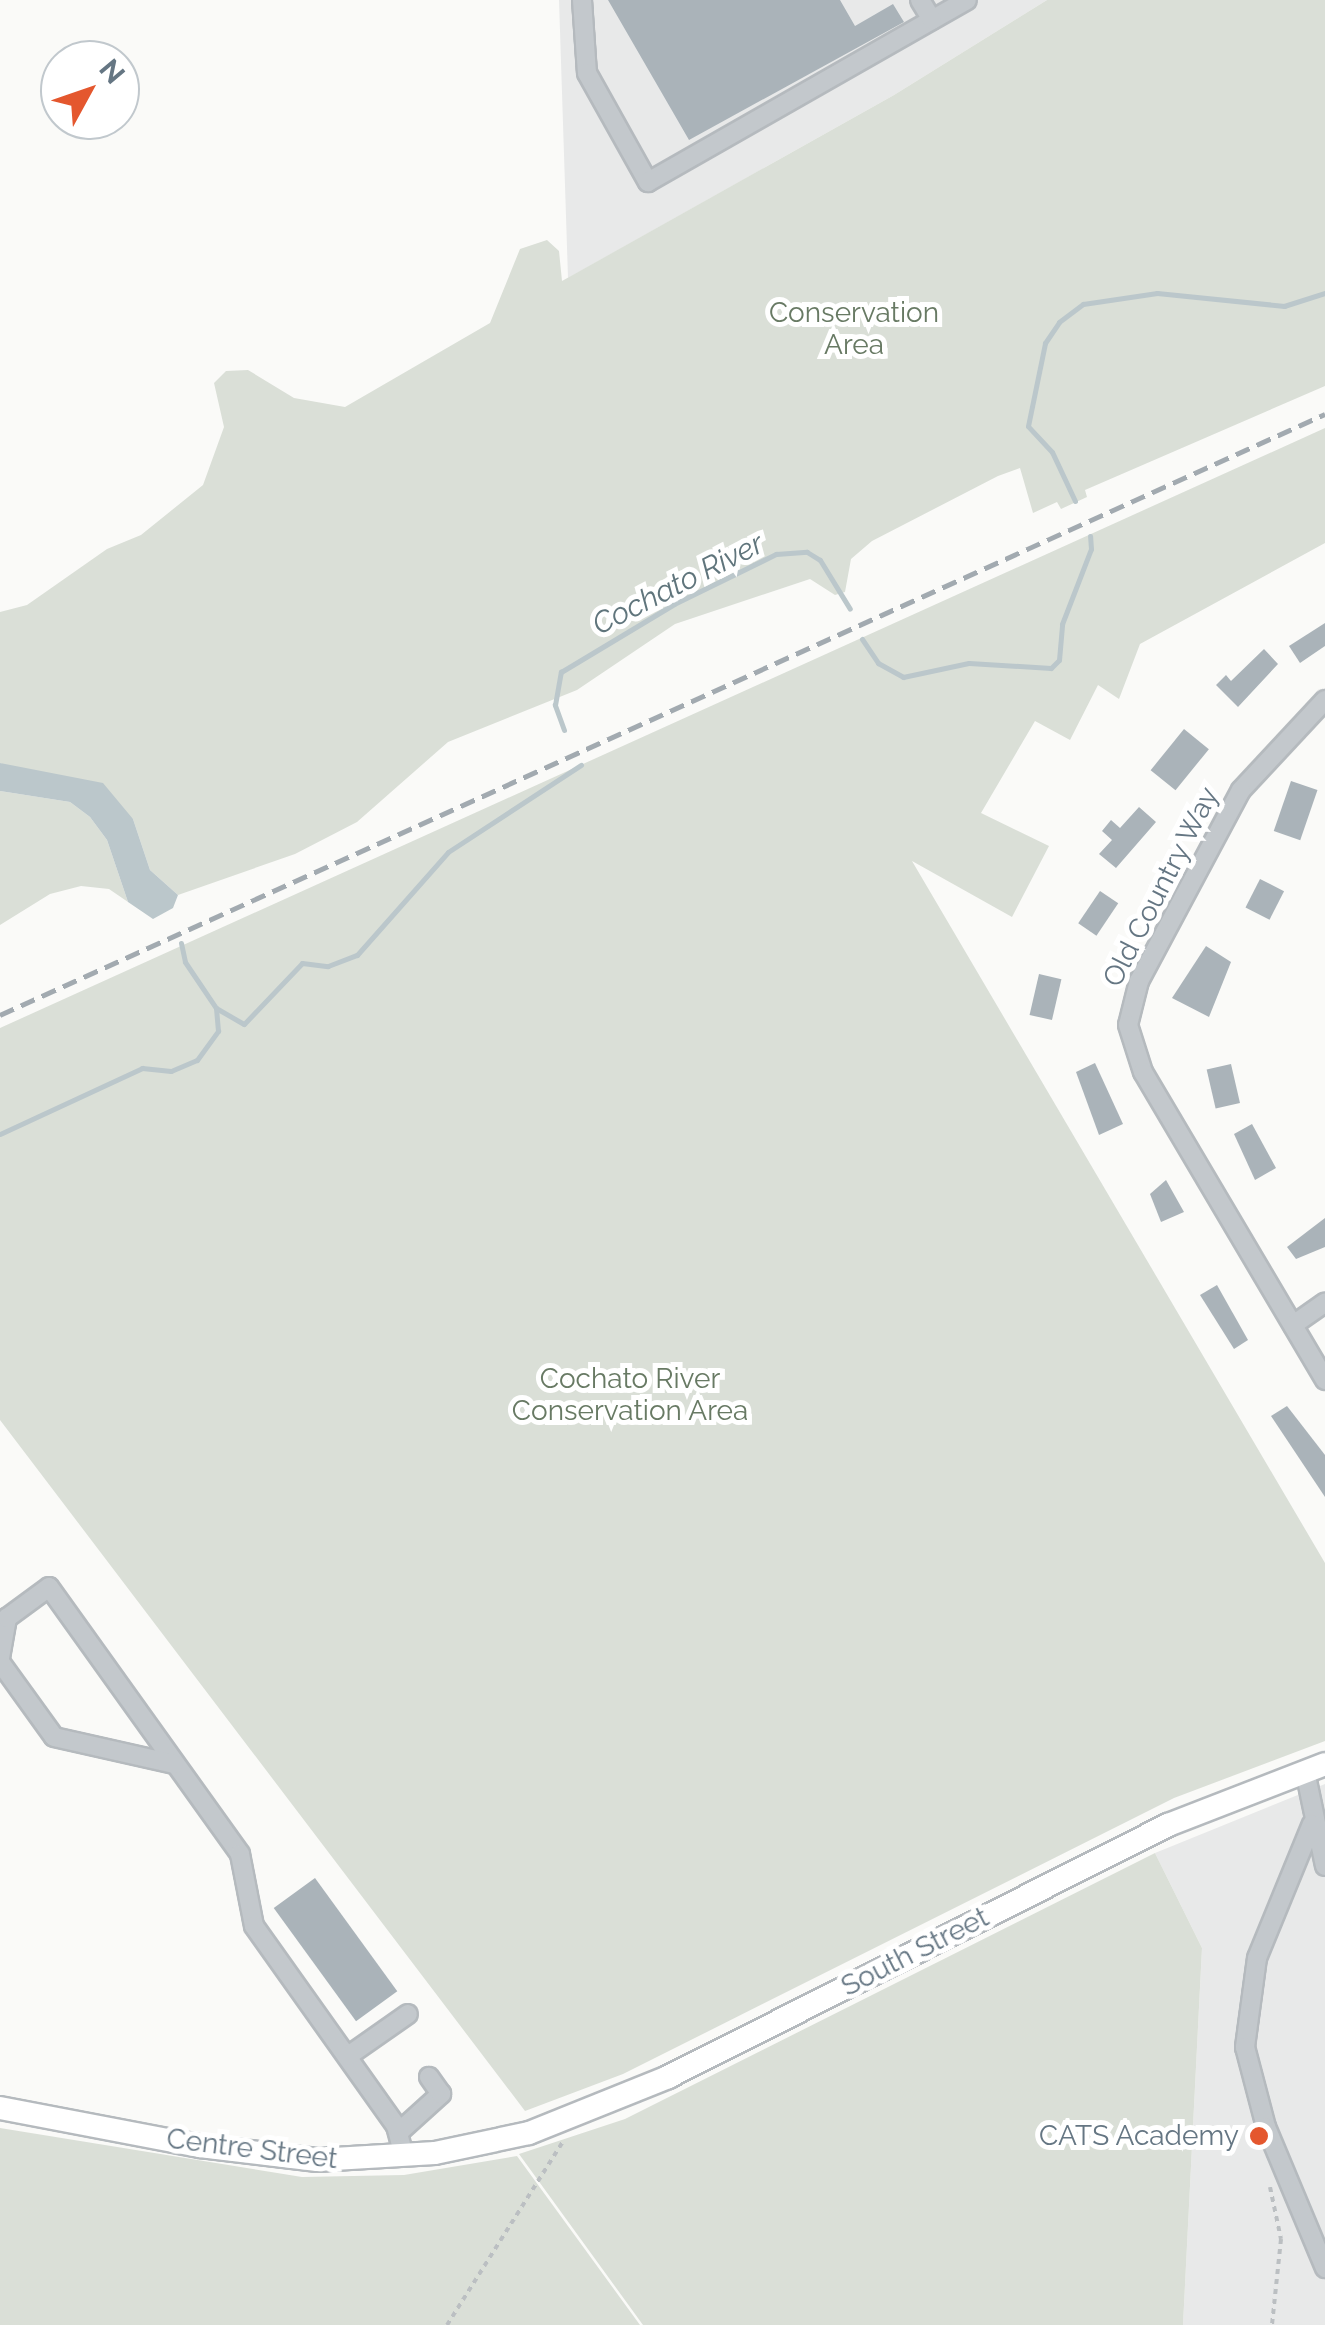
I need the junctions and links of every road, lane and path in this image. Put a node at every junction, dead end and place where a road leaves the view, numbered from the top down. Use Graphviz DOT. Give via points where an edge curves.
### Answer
graph roads {
  1 [pos="582,0"];
  2 [pos="920,0"];
  3 [pos="967,0"];
  4 [pos="932,20"];
  5 [pos="1325,700"];
  6 [pos="1325,1303"];
  7 [pos="1292,1325"];
  8 [pos="1325,1380"];
  9 [pos="0,1660"];
  10 [pos="174,1764"];
  11 [pos="1315,1767"];
  12 [pos="1312,1824"];
  13 [pos="1323,1854"];
  14 [pos="408,2014"];
  15 [pos="348,2056"];
  16 [pos="428,2076"];
  17 [pos="0,2108"];
  18 [pos="570,2121"];
  19 [pos="399,2132"];
  20 [pos="506,2139"];
  21 [pos="404,2156"];
  22 [pos="1270,2170"];
  23 [pos="1325,2268"];
  24 [pos="447,2325"];
  25 [pos="1272,2325"];
  1 -- 4 [label="street" via="587,74 648,182"];
  2 -- 4 [label="street"];
  3 -- 4 [label="street"];
  5 -- 7 [label="street, Old Country Way" via="1241,790 1147,965 1128,1014 1144,1072"];
  6 -- 7 [label="street"];
  7 -- 8 [label="street, Old Country Way"];
  9 -- 10 [label="street" via="54,1737"];
  9 -- 10 [label="street" via="7,1618 49,1587"];
  10 -- 15 [label="street" via="240,1854 254,1926"];
  11 -- 12 [label="street"];
  11 -- 18 [label="main road, South Street" via="1143,1837"];
  12 -- 13 [label="street"];
  12 -- 23 [label="street" via="1257,1958 1245,2047 1266,2127"];
  14 -- 15 [label="street"];
  15 -- 19 [label="street"];
  16 -- 19 [label="street" via="441,2094"];
  17 -- 21 [label="main road, Centre Street" via="261,2155"];
  18 -- 20 [label="main road, South Street"];
  18 -- 24 [label="path" via="557,2158"];
  19 -- 21 [label="street"];
  20 -- 21 [label="main road, Centre Street"];
  22 -- 25 [label="path" via="1281,2239"];
}
